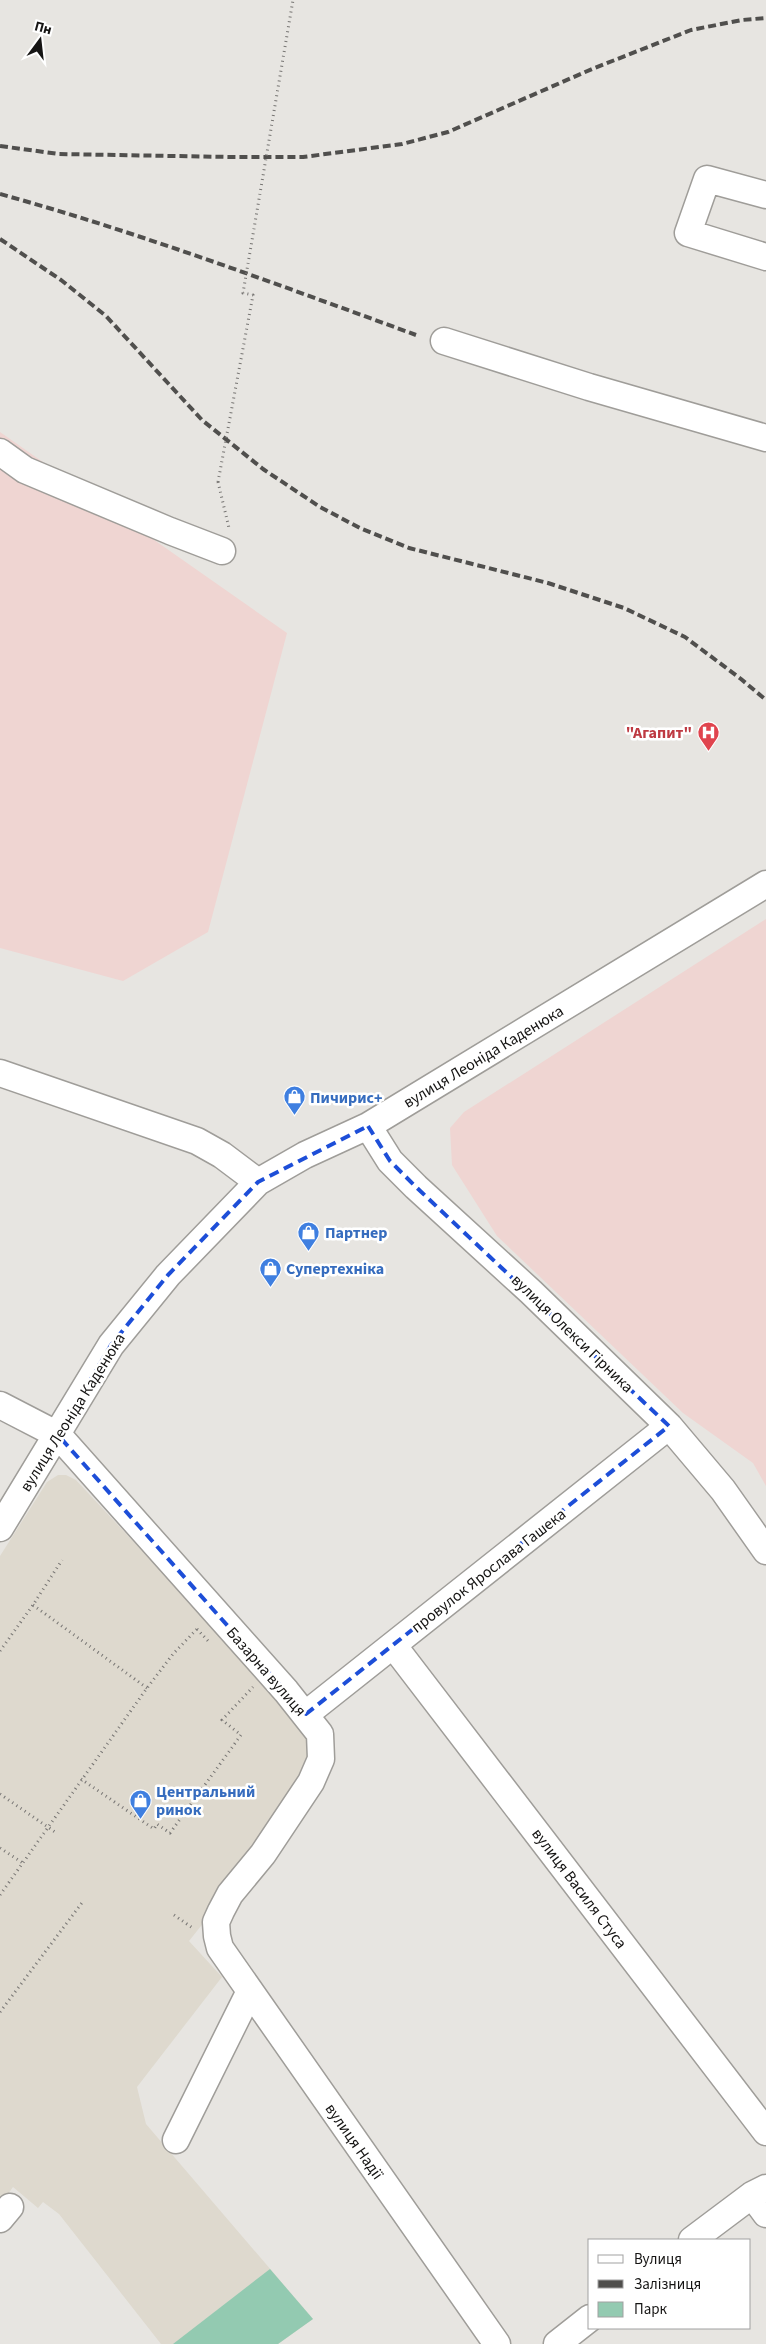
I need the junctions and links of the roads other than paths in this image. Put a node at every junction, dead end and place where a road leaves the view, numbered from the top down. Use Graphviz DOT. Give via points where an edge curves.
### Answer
graph roads {
  1 [pos="766,195"];
  2 [pos="766,257"];
  3 [pos="444,341"];
  4 [pos="766,438"];
  5 [pos="0,452"];
  6 [pos="226,539"];
  7 [pos="766,884"];
  8 [pos="0,1073"];
  9 [pos="368,1126"];
  10 [pos="258,1182"];
  11 [pos="0,1405"];
  12 [pos="670,1426"];
  13 [pos="58,1435"];
  14 [pos="0,1528"];
  15 [pos="766,1551"];
  16 [pos="394,1644"];
  17 [pos="306,1714"];
  18 [pos="216,1936"];
  19 [pos="250,1991"];
  20 [pos="766,2132"];
  21 [pos="176,2140"];
  22 [pos="761,2199"];
  23 [pos="694,2239"];
  24 [pos="588,2320"];
  25 [pos="497,2344"];
  26 [pos="557,2344"];
  1 -- 2 [label="street" via="707,179 688,233"];
  3 -- 4 [label="street"];
  5 -- 6 [label="street" via="25,470 170,531"];
  7 -- 9 [label="street, вулиця Леоніда Каденюка"];
  8 -- 10 [label="street" via="197,1141"];
  9 -- 10 [label="street, вулиця Леоніда Каденюка"];
  9 -- 12 [label="street, вулиця Олекси Гірника" via="390,1160 416,1187"];
  10 -- 13 [label="street, вулиця Леоніда Каденюка" via="168,1275 111,1345"];
  11 -- 13 [label="street"];
  12 -- 15 [label="street, вулиця Олекси Гірника" via="723,1490"];
  12 -- 16 [label="street, провулок Ярослава Гашека"];
  13 -- 14 [label="street, вулиця Леоніда Каденюка"];
  13 -- 17 [label="street, Базарна вулиця" via="207,1621"];
  16 -- 17 [label="street, провулок Ярослава Гашека"];
  16 -- 20 [label="street, вулиця Василя Стуса"];
  17 -- 18 [label="street, Базарна вулиця" via="320,1734 321,1759 311,1782 263,1854 230,1894 216,1922"];
  18 -- 19 [label="street, вулиця Надії" via="220,1948"];
  19 -- 21 [label="street"];
  19 -- 25 [label="street, вулиця Надії"];
  22 -- 23 [label="street"];
  24 -- 26 [label="street"];
}
